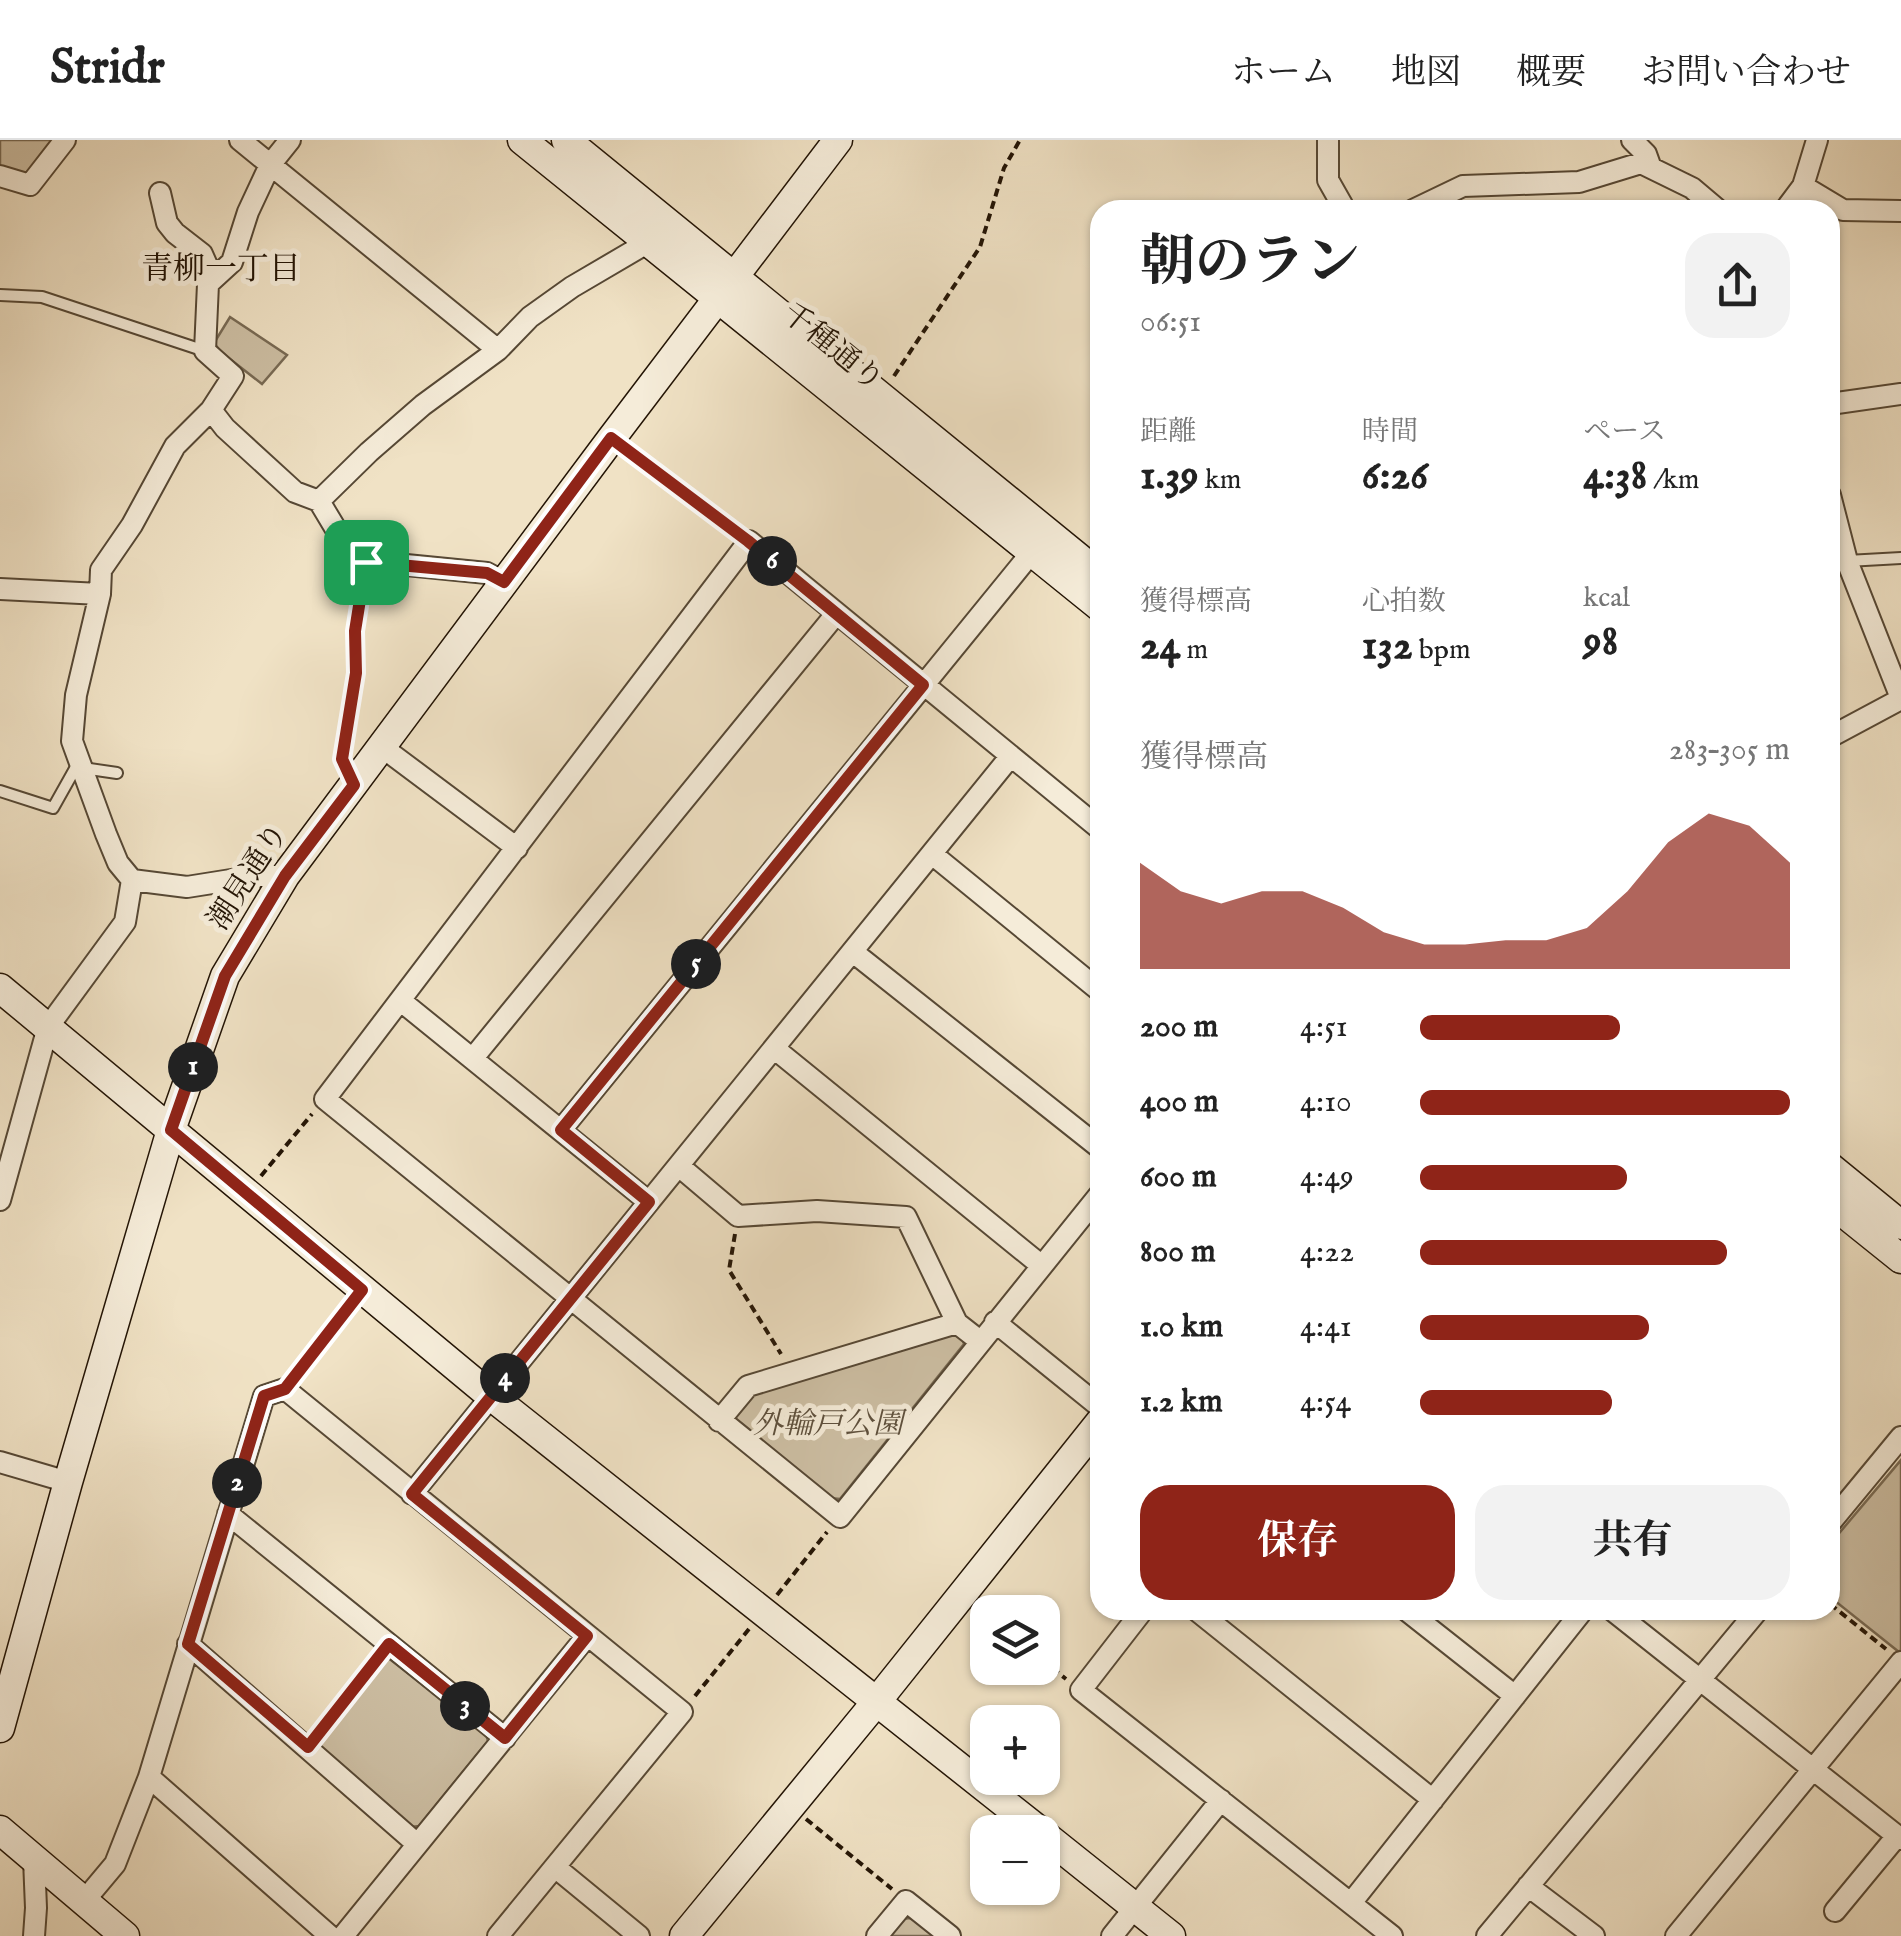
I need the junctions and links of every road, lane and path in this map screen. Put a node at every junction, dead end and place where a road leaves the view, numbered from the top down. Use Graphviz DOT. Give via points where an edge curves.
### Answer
graph roads {
  1 [pos="65,140"];
  2 [pos="240,140"];
  3 [pos="290,140"];
  4 [pos="522,140"];
  5 [pos="566,140"];
  6 [pos="838,140"];
  7 [pos="1020,140"];
  8 [pos="1328,140"];
  9 [pos="1632,140"];
  10 [pos="1817,140"];
  11 [pos="270,164"];
  12 [pos="1650,168"];
  13 [pos="0,176"];
  14 [pos="1802,186"];
  15 [pos="160,193"];
  16 [pos="1339,200"];
  17 [pos="1434,200"];
  18 [pos="1706,200"];
  19 [pos="1792,200"];
  20 [pos="1826,200"];
  21 [pos="1840,208"];
  22 [pos="1901,211"];
  23 [pos="647,243"];
  24 [pos="213,279"];
  25 [pos="726,288"];
  26 [pos="0,295"];
  27 [pos="498,350"];
  28 [pos="205,351"];
  29 [pos="1901,394"];
  30 [pos="880,396"];
  31 [pos="1840,403"];
  32 [pos="211,410"];
  33 [pos="611,438"];
  34 [pos="319,501"];
  35 [pos="748,541"];
  36 [pos="1032,552"];
  37 [pos="1901,558"];
  38 [pos="366,562"];
  39 [pos="1840,563"];
  40 [pos="1840,565"];
  41 [pos="1090,567"];
  42 [pos="504,582"];
  43 [pos="0,588"];
  44 [pos="100,594"];
  45 [pos="1090,599"];
  46 [pos="836,614"];
  47 [pos="923,685"];
  48 [pos="1901,699"];
  49 [pos="1840,732"];
  50 [pos="382,748"];
  51 [pos="1010,757"];
  52 [pos="82,767"];
  53 [pos="117,773"];
  54 [pos="354,785"];
  55 [pos="0,791"];
  56 [pos="1090,821"];
  57 [pos="517,848"];
  58 [pos="932,854"];
  59 [pos="285,876"];
  60 [pos="132,880"];
  61 [pos="853,952"];
  62 [pos="1090,983"];
  63 [pos="0,988"];
  64 [pos="400,1001"];
  65 [pos="48,1026"];
  66 [pos="774,1050"];
  67 [pos="472,1058"];
  68 [pos="325,1099"];
  69 [pos="171,1130"];
  70 [pos="561,1130"];
  71 [pos="1090,1140"];
  72 [pos="5,1160"];
  73 [pos="679,1166"];
  74 [pos="1840,1174"];
  75 [pos="247,1194"];
  76 [pos="0,1200"];
  77 [pos="649,1202"];
  78 [pos="1090,1206"];
  79 [pos="1840,1210"];
  80 [pos="738,1216"];
  81 [pos="1901,1224"];
  82 [pos="1901,1259"];
  83 [pos="1042,1266"];
  84 [pos="362,1290"];
  85 [pos="570,1298"];
  86 [pos="995,1322"];
  87 [pos="957,1324"];
  88 [pos="980,1341"];
  89 [pos="792,1371"];
  90 [pos="285,1389"];
  91 [pos="490,1396"];
  92 [pos="1090,1399"];
  93 [pos="720,1421"];
  94 [pos="1090,1434"];
  95 [pos="1901,1437"];
  96 [pos="0,1462"];
  97 [pos="68,1482"];
  98 [pos="412,1494"];
  99 [pos="1840,1511"];
  100 [pos="228,1514"];
  101 [pos="1840,1612"];
  102 [pos="1135,1620"];
  103 [pos="1208,1620"];
  104 [pos="1419,1620"];
  105 [pos="1575,1620"];
  106 [pos="1625,1620"];
  107 [pos="1750,1620"];
  108 [pos="587,1636"];
  109 [pos="188,1644"];
  110 [pos="389,1644"];
  111 [pos="1894,1656"];
  112 [pos="1060,1674"];
  113 [pos="1700,1680"];
  114 [pos="1080,1690"];
  115 [pos="1515,1696"];
  116 [pos="876,1701"];
  117 [pos="0,1728"];
  118 [pos="505,1738"];
  119 [pos="308,1747"];
  120 [pos="1813,1770"];
  121 [pos="149,1777"];
  122 [pos="1222,1800"];
  123 [pos="1433,1800"];
  124 [pos="791,1807"];
  125 [pos="1019,1815"];
  126 [pos="0,1830"];
  127 [pos="1899,1838"];
  128 [pos="417,1844"];
  129 [pos="1060,1847"];
  130 [pos="34,1859"];
  131 [pos="555,1867"];
  132 [pos="1528,1886"];
  133 [pos="84,1901"];
  134 [pos="906,1901"];
  135 [pos="1351,1903"];
  136 [pos="1135,1907"];
  137 [pos="1835,1911"];
  138 [pos="34,1936"];
  139 [pos="125,1936"];
  140 [pos="330,1936"];
  141 [pos="343,1936"];
  142 [pos="498,1936"];
  143 [pos="638,1936"];
  144 [pos="684,1936"];
  145 [pos="877,1936"];
  146 [pos="950,1936"];
  147 [pos="1112,1936"];
  148 [pos="1171,1936"];
  149 [pos="1392,1936"];
  150 [pos="1487,1936"];
  151 [pos="1594,1936"];
  152 [pos="1676,1936"];
  1 -- 13 [label="street" via="30,184"];
  2 -- 11 [label="street"];
  3 -- 11 [label="street"];
  4 -- 23 [label="street, 千種通り"];
  5 -- 25 [label="street, 千種通り"];
  6 -- 25 [label="street, 潮見通り"];
  7 -- 30 [label="path" via="1004,168 980,247"];
  8 -- 16 [label="street" via="1328,180"];
  9 -- 12 [label="street"];
  10 -- 14 [label="street"];
  11 -- 24 [label="street" via="232,262"];
  11 -- 27 [label="street"];
  12 -- 17 [label="street" via="1642,163 1579,182 1463,186"];
  12 -- 18 [label="street"];
  14 -- 19 [label="street"];
  14 -- 20 [label="street"];
  15 -- 24 [label="street" via="167,222 202,254"];
  21 -- 22 [label="street"];
  23 -- 25 [label="street, 千種通り"];
  23 -- 27 [label="street" via="530,317"];
  24 -- 28 [label="street"];
  25 -- 30 [label="street, 千種通り"];
  25 -- 33 [label="street, 潮見通り"];
  25 -- 36 [label="street, 千種通り"];
  26 -- 28 [label="lane" via="42,297"];
  27 -- 34 [label="street" via="423,404"];
  28 -- 32 [label="street" via="233,376"];
  29 -- 31 [label="street"];
  30 -- 41 [label="street, 千種通り"];
  32 -- 34 [label="street" via="295,492"];
  32 -- 44 [label="street" via="175,446 101,570"];
  33 -- 35 [label="path"];
  33 -- 42 [label="street, 潮見通り"];
  34 -- 38 [label="street"];
  35 -- 46 [label="street"];
  35 -- 57 [label="street"];
  36 -- 45 [label="street, 千種通り"];
  36 -- 47 [label="street"];
  37 -- 39 [label="lane"];
  38 -- 42 [label="street" via="487,573"];
  38 -- 54 [label="lane" via="342,759"];
  40 -- 48 [label="street"];
  42 -- 50 [label="street, 潮見通り"];
  43 -- 44 [label="street"];
  44 -- 52 [label="street" via="76,695 72,740"];
  46 -- 47 [label="street"];
  46 -- 67 [label="street"];
  47 -- 51 [label="street"];
  47 -- 70 [label="street"];
  48 -- 49 [label="street"];
  50 -- 54 [label="street, 潮見通り"];
  50 -- 57 [label="street"];
  51 -- 56 [label="street"];
  51 -- 58 [label="street"];
  52 -- 53 [label="lane"];
  52 -- 55 [label="lane" via="53,808"];
  52 -- 60 [label="street" via="118,863"];
  54 -- 59 [label="street, 潮見通り"];
  57 -- 64 [label="street"];
  58 -- 61 [label="street"];
  58 -- 62 [label="street"];
  59 -- 60 [label="street" via="187,887"];
  59 -- 69 [label="street, 潮見通り" via="225,976"];
  60 -- 65 [label="street" via="125,922"];
  61 -- 66 [label="street"];
  61 -- 71 [label="street"];
  63 -- 65 [label="street"];
  64 -- 67 [label="street"];
  64 -- 68 [label="street"];
  65 -- 69 [label="street"];
  65 -- 72 [label="street"];
  66 -- 73 [label="street"];
  66 -- 83 [label="street"];
  67 -- 70 [label="street"];
  68 -- 75 [label="path"];
  68 -- 85 [label="street"];
  69 -- 75 [label="street"];
  69 -- 97 [label="street, 潮見通り"];
  70 -- 77 [label="street"];
  72 -- 76 [label="street"];
  73 -- 77 [label="street"];
  73 -- 80 [label="street"];
  74 -- 81 [label="street"];
  75 -- 84 [label="street"];
  77 -- 85 [label="street"];
  78 -- 83 [label="street"];
  79 -- 82 [label="street"];
  80 -- 87 [label="street" via="817,1211 906,1217"];
  80 -- 89 [label="path" via="729,1270"];
  83 -- 86 [label="street"];
  84 -- 90 [label="path"];
  84 -- 91 [label="street"];
  85 -- 91 [label="street"];
  85 -- 93 [label="street"];
  86 -- 88 [label="street"];
  86 -- 92 [label="street"];
  87 -- 88 [label="street"];
  87 -- 89 [label="street"];
  88 -- 93 [label="street" via="840,1517"];
  89 -- 93 [label="street" via="748,1386"];
  90 -- 98 [label="street"];
  90 -- 100 [label="street" via="264,1396"];
  91 -- 98 [label="street"];
  91 -- 116 [label="street"];
  94 -- 116 [label="street"];
  95 -- 99 [label="street"];
  96 -- 97 [label="street"];
  97 -- 117 [label="street, 潮見通り"];
  98 -- 108 [label="street"];
  100 -- 109 [label="street"];
  100 -- 110 [label="street"];
  101 -- 111 [label="path"];
  102 -- 114 [label="street"];
  103 -- 123 [label="street"];
  104 -- 115 [label="street"];
  105 -- 115 [label="street"];
  106 -- 113 [label="street"];
  107 -- 113 [label="street"];
  108 -- 118 [label="street"];
  108 -- 131 [label="street" via="682,1712"];
  109 -- 119 [label="street"];
  109 -- 121 [label="street"];
  110 -- 118 [label="street"];
  110 -- 119 [label="path"];
  111 -- 120 [label="street"];
  112 -- 114 [label="path"];
  113 -- 120 [label="street"];
  113 -- 132 [label="street"];
  114 -- 122 [label="street"];
  115 -- 123 [label="street"];
  116 -- 124 [label="street"];
  116 -- 125 [label="street"];
  118 -- 128 [label="street"];
  119 -- 128 [label="street"];
  120 -- 127 [label="street"];
  120 -- 152 [label="street"];
  121 -- 133 [label="street" via="115,1864"];
  121 -- 140 [label="street"];
  122 -- 135 [label="street"];
  122 -- 136 [label="street"];
  123 -- 135 [label="street"];
  124 -- 134 [label="path"];
  124 -- 144 [label="street"];
  126 -- 130 [label="street"];
  127 -- 137 [label="street"];
  128 -- 141 [label="street"];
  129 -- 136 [label="street"];
  130 -- 133 [label="street"];
  130 -- 138 [label="street"];
  131 -- 142 [label="street"];
  131 -- 143 [label="street"];
  132 -- 150 [label="street"];
  132 -- 151 [label="street"];
  133 -- 139 [label="street"];
  134 -- 145 [label="street"];
  134 -- 146 [label="street"];
  135 -- 149 [label="street"];
  136 -- 147 [label="street"];
  136 -- 148 [label="street"];
}
